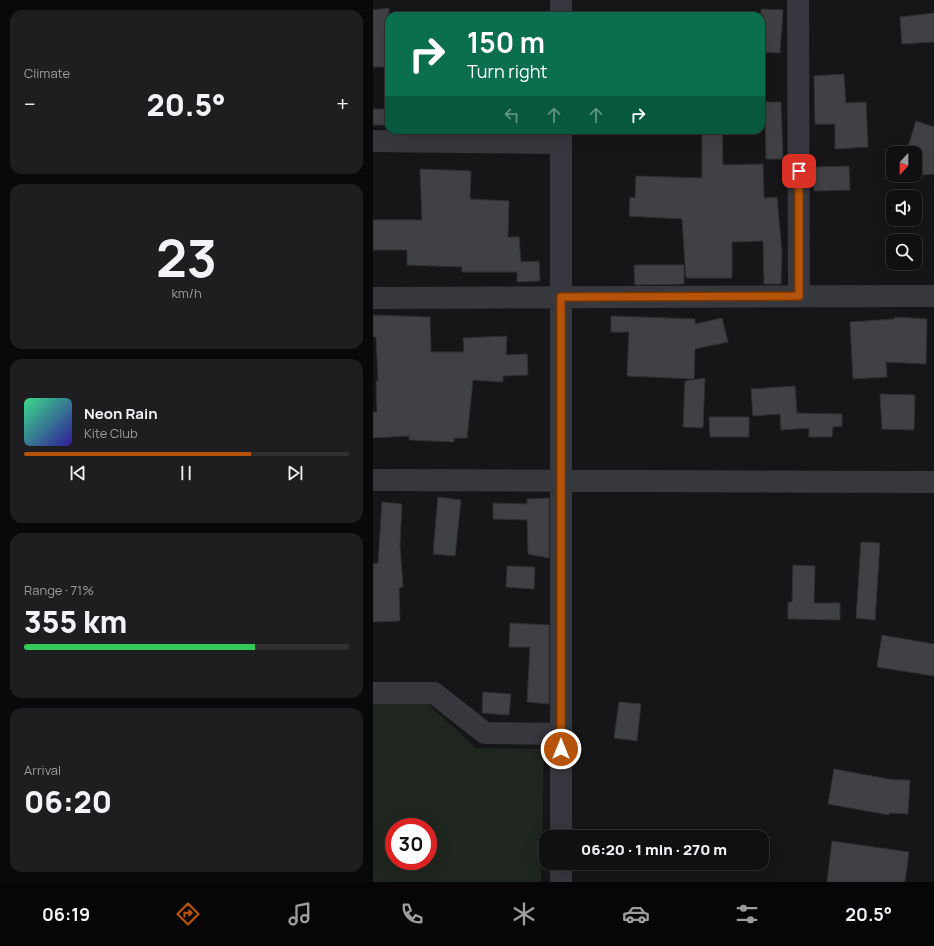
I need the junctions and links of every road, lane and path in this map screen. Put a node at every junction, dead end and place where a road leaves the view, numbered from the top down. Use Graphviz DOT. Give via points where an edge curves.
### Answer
graph roads {
  1 [pos="561,0"];
  2 [pos="798,0"];
  3 [pos="561,12"];
  4 [pos="561,136"];
  5 [pos="373,141"];
  6 [pos="799,296"];
  7 [pos="934,296"];
  8 [pos="561,297"];
  9 [pos="373,298"];
  10 [pos="373,480"];
  11 [pos="561,481"];
  12 [pos="934,482"];
  13 [pos="373,693"];
  14 [pos="561,734"];
  15 [pos="561,830"];
  16 [pos="561,870"];
  17 [pos="561,882"];
  1 -- 3 [label="street"];
  2 -- 6 [label="street"];
  4 -- 5 [label="street"];
  4 -- 8 [label="street"];
  6 -- 7 [label="street"];
  6 -- 8 [label="street"];
  8 -- 9 [label="street"];
  8 -- 11 [label="street"];
  10 -- 11 [label="street"];
  11 -- 12 [label="street"];
  11 -- 14 [label="street"];
  13 -- 14 [label="street" via="434,693 485,733"];
  14 -- 15 [label="street"];
  16 -- 17 [label="street"];
}
